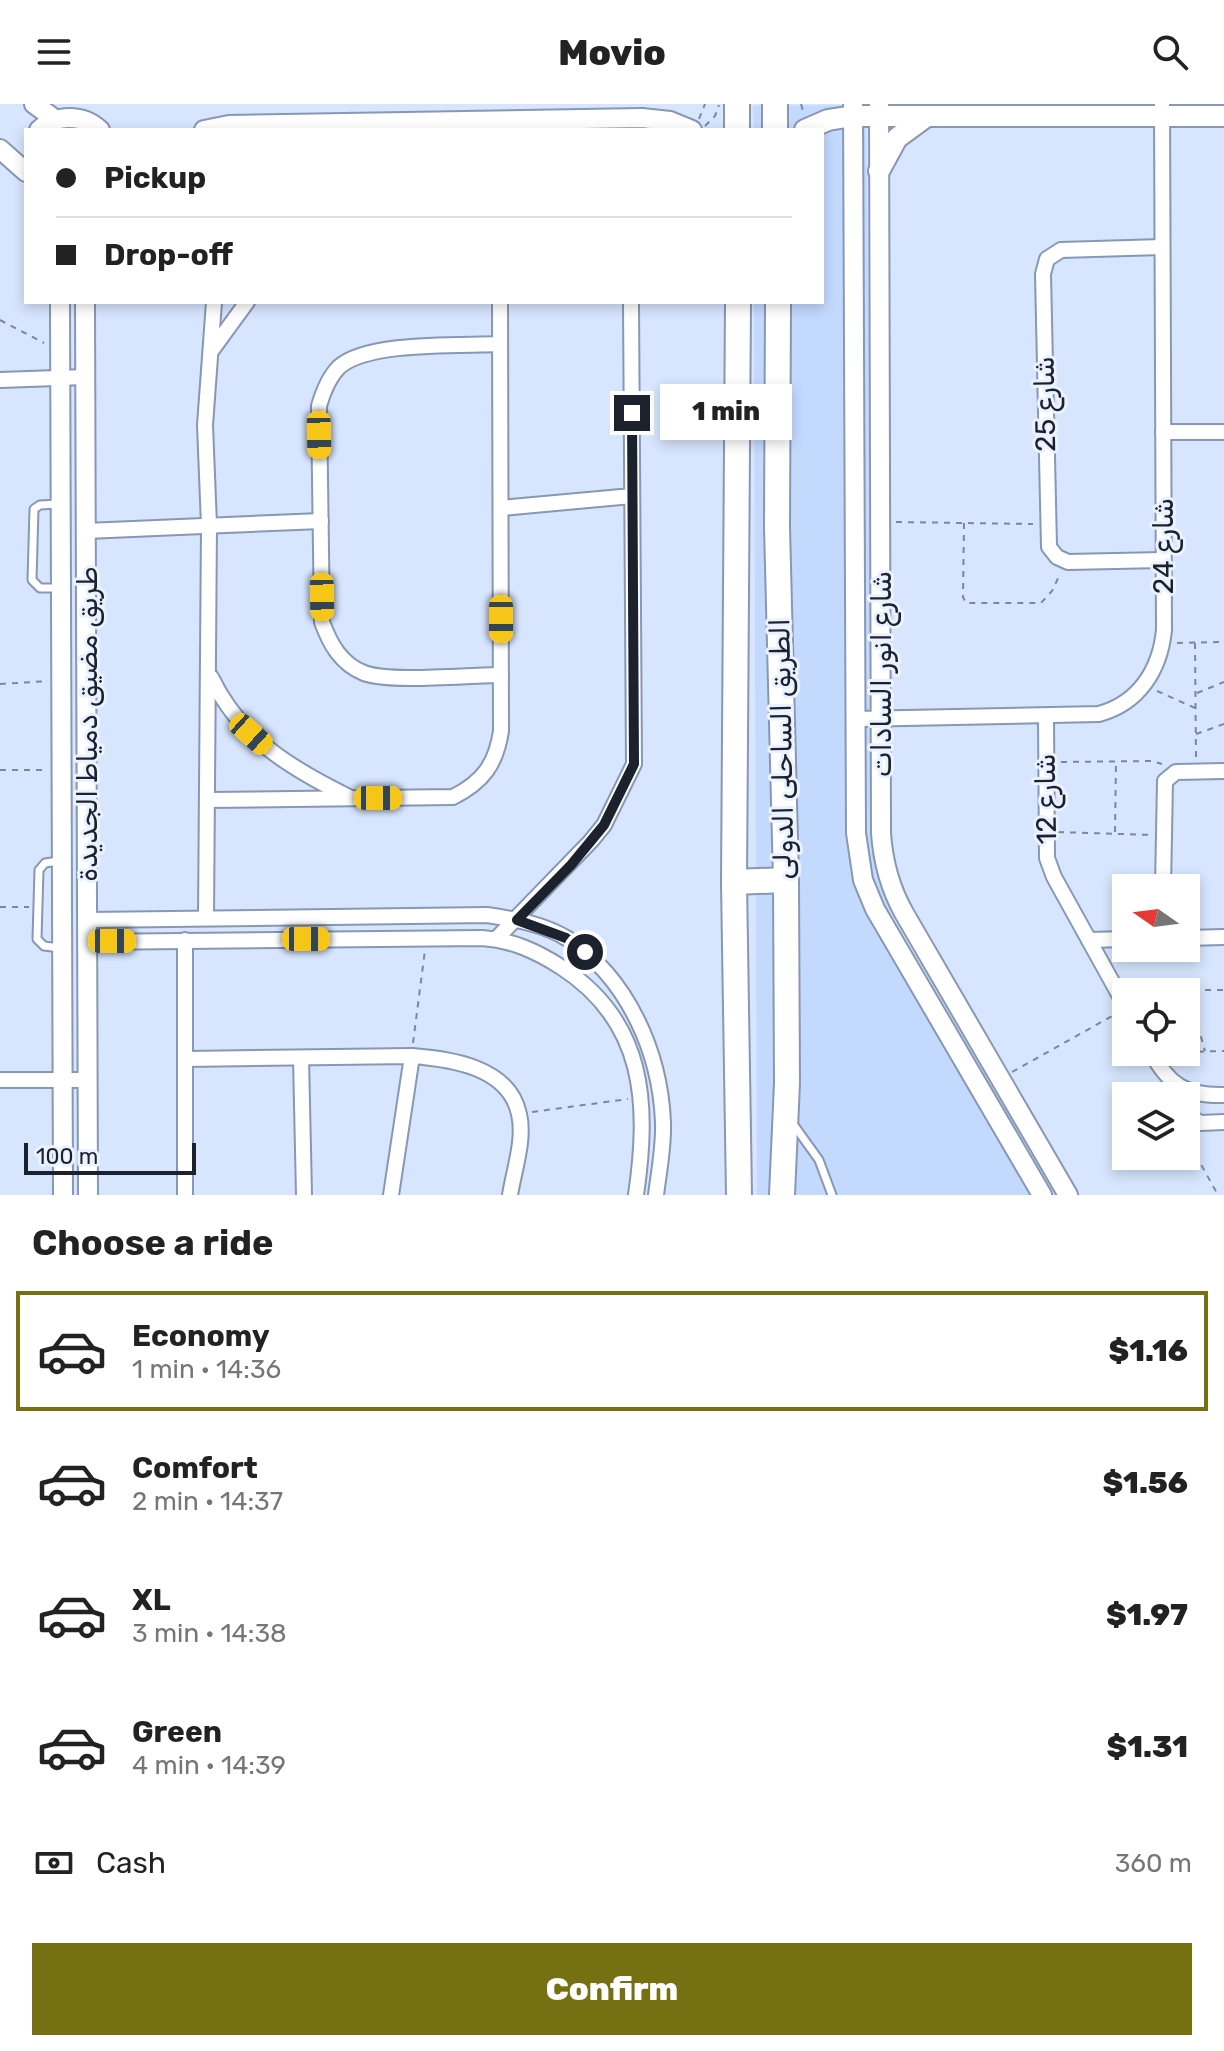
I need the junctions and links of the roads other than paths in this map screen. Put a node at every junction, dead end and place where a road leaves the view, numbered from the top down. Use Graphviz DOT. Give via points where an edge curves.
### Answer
graph roads {
  1 [pos="34,104"];
  2 [pos="82,104"];
  3 [pos="737,104"];
  4 [pos="775,104"];
  5 [pos="853,110"];
  6 [pos="879,110"];
  7 [pos="1162,110"];
  8 [pos="927,116"];
  9 [pos="1224,116"];
  10 [pos="60,119"];
  11 [pos="616,124"];
  12 [pos="500,125"];
  13 [pos="43,128"];
  14 [pos="97,128"];
  15 [pos="214,128"];
  16 [pos="686,128"];
  17 [pos="737,128"];
  18 [pos="775,128"];
  19 [pos="810,128"];
  20 [pos="0,149"];
  21 [pos="24,170"];
  22 [pos="879,171"];
  23 [pos="1162,247"];
  24 [pos="60,304"];
  25 [pos="85,304"];
  26 [pos="214,304"];
  27 [pos="246,304"];
  28 [pos="500,304"];
  29 [pos="631,304"];
  30 [pos="738,304"];
  31 [pos="778,304"];
  32 [pos="500,344"];
  33 [pos="210,352"];
  34 [pos="85,377"];
  35 [pos="60,378"];
  36 [pos="0,380"];
  37 [pos="880,411"];
  38 [pos="854,413"];
  39 [pos="1163,432"];
  40 [pos="1224,432"];
  41 [pos="632,496"];
  42 [pos="60,504"];
  43 [pos="501,508"];
  44 [pos="321,521"];
  45 [pos="209,525"];
  46 [pos="86,531"];
  47 [pos="1163,560"];
  48 [pos="60,588"];
  49 [pos="208,672"];
  50 [pos="501,675"];
  51 [pos="1046,716"];
  52 [pos="880,718"];
  53 [pos="855,719"];
  54 [pos="1224,771"];
  55 [pos="353,798"];
  56 [pos="207,800"];
  57 [pos="61,861"];
  58 [pos="1163,874"];
  59 [pos="786,880"];
  60 [pos="734,882"];
  61 [pos="206,918"];
  62 [pos="87,920"];
  63 [pos="517,920"];
  64 [pos="1224,937"];
  65 [pos="1200,938"];
  66 [pos="496,939"];
  67 [pos="1112,939"];
  68 [pos="185,940"];
  69 [pos="1089,940"];
  70 [pos="87,942"];
  71 [pos="62,948"];
  72 [pos="1112,982"];
  73 [pos="412,1056"];
  74 [pos="301,1058"];
  75 [pos="185,1059"];
  76 [pos="1159,1066"];
  77 [pos="1161,1070"];
  78 [pos="0,1080"];
  79 [pos="62,1080"];
  80 [pos="87,1080"];
  81 [pos="1004,1082"];
  82 [pos="1168,1082"];
  83 [pos="1224,1095"];
  84 [pos="984,1099"];
  85 [pos="786,1116"];
  86 [pos="1224,1122"];
  87 [pos="1200,1123"];
  88 [pos="63,1195"];
  89 [pos="88,1195"];
  90 [pos="185,1195"];
  91 [pos="304,1195"];
  92 [pos="391,1195"];
  93 [pos="510,1195"];
  94 [pos="636,1195"];
  95 [pos="656,1195"];
  96 [pos="739,1195"];
  97 [pos="782,1195"];
  98 [pos="832,1195"];
  99 [pos="1042,1195"];
  100 [pos="1068,1195"];
  1 -- 10 [label="street"];
  2 -- 10 [label="street"];
  3 -- 17 [label="highway"];
  4 -- 18 [label="highway"];
  5 -- 6 [label="main road"];
  5 -- 19 [label="main road"];
  5 -- 38 [label="street, شارع انور السادات"];
  6 -- 8 [label="main road"];
  6 -- 22 [label="street, شارع انور السادات"];
  7 -- 8 [label="main road"];
  7 -- 9 [label="main road"];
  7 -- 23 [label="street, شارع 24"];
  8 -- 22 [label="main road" via="897,138"];
  10 -- 13 [label="street"];
  10 -- 14 [label="street" via="87,121"];
  11 -- 12 [label="street"];
  11 -- 16 [label="street" via="657,119"];
  12 -- 15 [label="street"];
  20 -- 21 [label="street"];
  22 -- 37 [label="street, شارع انور السادات"];
  23 -- 39 [label="street, شارع 24"];
  23 -- 47 [label="street, شارع 25" via="1061,250 1051,255 1043,274 1049,547 1062,560 1074,562"];
  24 -- 35 [label="street, طريق مضيق دمياط الجديدة"];
  25 -- 34 [label="street, طريق مضيق دمياط الجديدة"];
  26 -- 33 [label="street"];
  27 -- 33 [label="street"];
  28 -- 32 [label="street"];
  29 -- 41 [label="street"];
  30 -- 60 [label="highway, الطريق الساحلى الدولى"];
  31 -- 59 [label="highway, الطريق الساحلى الدولى" via="777,527"];
  32 -- 43 [label="street"];
  32 -- 44 [label="street" via="379,350 339,368 319,406"];
  33 -- 45 [label="street" via="205,425"];
  34 -- 35 [label="street"];
  34 -- 46 [label="street, طريق مضيق دمياط الجديدة"];
  35 -- 36 [label="street"];
  35 -- 42 [label="street, طريق مضيق دمياط الجديدة"];
  37 -- 38 [label="street"];
  37 -- 52 [label="street, شارع انور السادات"];
  38 -- 53 [label="street, شارع انور السادات"];
  39 -- 40 [label="street"];
  39 -- 47 [label="street, شارع 24"];
  41 -- 43 [label="street"];
  41 -- 63 [label="street" via="634,764 598,833"];
  42 -- 48 [label="street, طريق مضيق دمياط الجديدة"];
  42 -- 48 [label="lane" via="34,509 32,580 40,588"];
  43 -- 50 [label="street"];
  44 -- 45 [label="street"];
  44 -- 50 [label="street" via="322,622 345,661 364,673 387,677"];
  45 -- 46 [label="street"];
  45 -- 49 [label="street"];
  46 -- 62 [label="street, طريق مضيق دمياط الجديدة"];
  47 -- 51 [label="street, شارع 24" via="1163,643 1145,685 1108,712"];
  48 -- 57 [label="street, طريق مضيق دمياط الجديدة"];
  49 -- 55 [label="street" via="224,704 277,758"];
  49 -- 56 [label="street"];
  50 -- 55 [label="street" via="498,752 472,787 453,797"];
  51 -- 52 [label="street, شارع 24"];
  51 -- 69 [label="street, شارع 12" via="1045,832 1050,868"];
  52 -- 53 [label="street, شارع 24"];
  52 -- 81 [label="street, شارع انور السادات" via="881,833 887,875"];
  53 -- 84 [label="street, شارع انور السادات" via="856,833 863,880"];
  54 -- 58 [label="street" via="1171,774 1164,785"];
  55 -- 56 [label="street"];
  56 -- 61 [label="street"];
  57 -- 71 [label="street, طريق مضيق دمياط الجديدة"];
  57 -- 71 [label="lane" via="40,867 38,907 39,942"];
  59 -- 60 [label="highway"];
  59 -- 85 [label="highway, الطريق الساحلى الدولى"];
  60 -- 96 [label="highway, الطريق الساحلى الدولى"];
  61 -- 62 [label="street"];
  61 -- 63 [label="street" via="487,915"];
  62 -- 70 [label="street, طريق مضيق دمياط الجديدة"];
  63 -- 66 [label="street"];
  63 -- 95 [label="street" via="566,938 585,952 634,1013 661,1095"];
  64 -- 65 [label="street"];
  66 -- 68 [label="street"];
  66 -- 94 [label="street" via="525,947 578,978 615,1019 637,1069 641,1097"];
  67 -- 69 [label="street"];
  68 -- 70 [label="street"];
  68 -- 75 [label="street"];
  69 -- 72 [label="street, شارع 12"];
  70 -- 80 [label="street, طريق مضيق دمياط الجديدة"];
  71 -- 79 [label="street, طريق مضيق دمياط الجديدة"];
  73 -- 74 [label="street"];
  73 -- 92 [label="street"];
  73 -- 93 [label="street" via="469,1066 493,1077 510,1093 519,1114 520,1136"];
  74 -- 75 [label="street"];
  74 -- 91 [label="street"];
  75 -- 90 [label="street"];
  76 -- 77 [label="street"];
  77 -- 82 [label="street"];
  77 -- 83 [label="street" via="1187,1091"];
  78 -- 79 [label="street"];
  79 -- 80 [label="street"];
  79 -- 88 [label="street, طريق مضيق دمياط الجديدة"];
  80 -- 89 [label="street, طريق مضيق دمياط الجديدة"];
  81 -- 84 [label="street"];
  81 -- 100 [label="street, شارع انور السادات"];
  84 -- 99 [label="street, شارع انور السادات"];
  85 -- 97 [label="highway, الطريق الساحلى الدولى"];
  85 -- 98 [label="lane" via="814,1152"];
  86 -- 87 [label="street"];
}
